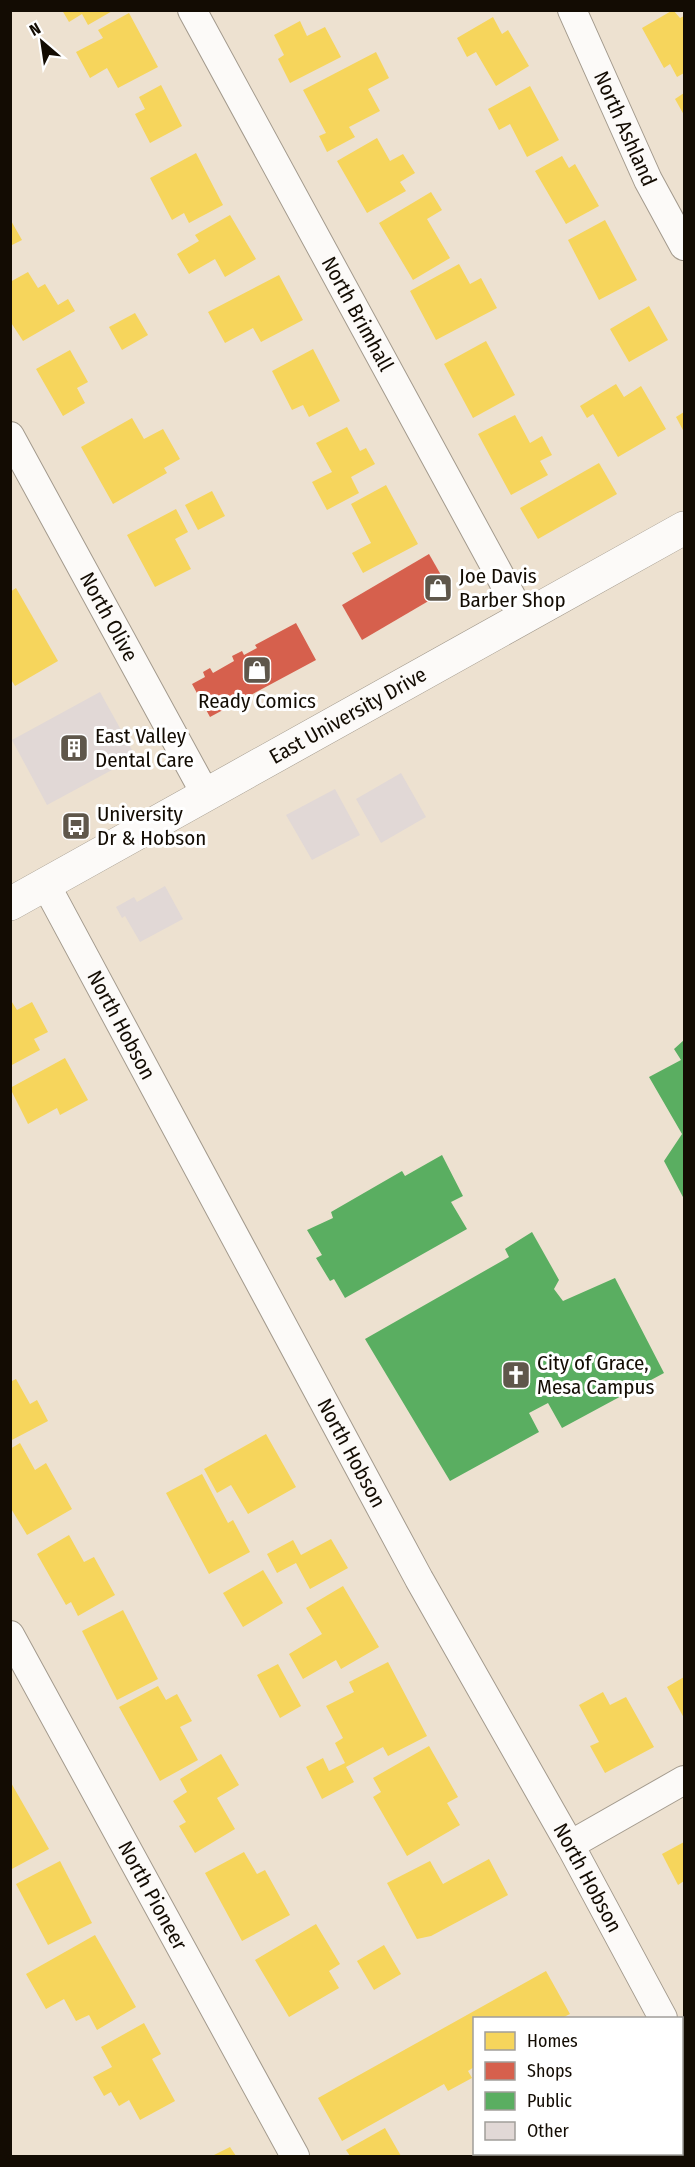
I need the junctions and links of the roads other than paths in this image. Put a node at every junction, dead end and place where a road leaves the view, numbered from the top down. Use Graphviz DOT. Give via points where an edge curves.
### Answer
graph roads {
  1 [pos="192,10"];
  2 [pos="572,10"];
  3 [pos="684,246"];
  4 [pos="10,436"];
  5 [pos="684,528"];
  6 [pos="522,618"];
  7 [pos="206,795"];
  8 [pos="46,885"];
  9 [pos="11,903"];
  10 [pos="10,1635"];
  11 [pos="684,1780"];
  12 [pos="570,1845"];
  13 [pos="662,2017"];
  14 [pos="295,2157"];
  1 -- 6 [label="street, North Brimhall"];
  2 -- 3 [label="street, North Ashland" via="648,180"];
  4 -- 7 [label="street, North Olive"];
  5 -- 6 [label="main road, East University Drive"];
  6 -- 7 [label="main road, East University Drive"];
  7 -- 8 [label="main road, East University Drive"];
  8 -- 9 [label="main road, East University Drive"];
  8 -- 12 [label="street, North Hobson" via="419,1579"];
  10 -- 14 [label="street, North Pioneer"];
  11 -- 12 [label="street"];
  12 -- 13 [label="street, North Hobson"];
}
